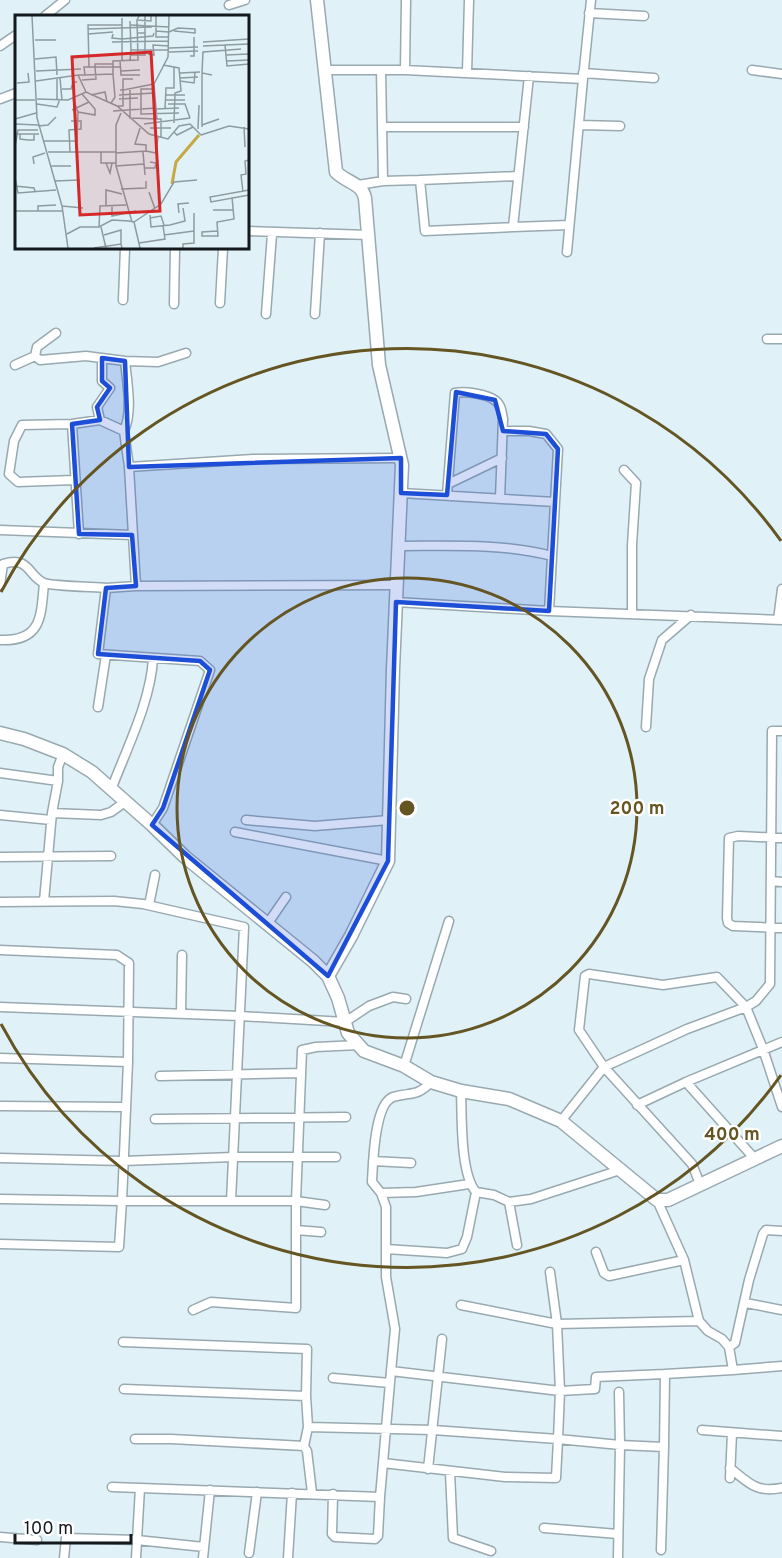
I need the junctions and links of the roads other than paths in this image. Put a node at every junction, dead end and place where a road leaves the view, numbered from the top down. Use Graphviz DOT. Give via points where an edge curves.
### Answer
graph roads {
  1 [pos="65,0"];
  2 [pos="245,0"];
  3 [pos="317,0"];
  4 [pos="406,0"];
  5 [pos="469,0"];
  6 [pos="591,0"];
  7 [pos="229,5"];
  8 [pos="589,13"];
  9 [pos="47,15"];
  10 [pos="644,16"];
  11 [pos="15,36"];
  12 [pos="0,46"];
  13 [pos="325,70"];
  14 [pos="381,70"];
  15 [pos="405,70"];
  16 [pos="752,70"];
  17 [pos="467,73"];
  18 [pos="782,74"];
  19 [pos="528,76"];
  20 [pos="583,76"];
  21 [pos="654,78"];
  22 [pos="15,93"];
  23 [pos="0,99"];
  24 [pos="579,125"];
  25 [pos="620,126"];
  26 [pos="383,127"];
  27 [pos="524,127"];
  28 [pos="518,176"];
  29 [pos="382,180"];
  30 [pos="420,180"];
  31 [pos="358,186"];
  32 [pos="569,225"];
  33 [pos="513,228"];
  34 [pos="249,231"];
  35 [pos="320,233"];
  36 [pos="273,234"];
  37 [pos="369,235"];
  38 [pos="125,249"];
  39 [pos="175,249"];
  40 [pos="223,249"];
  41 [pos="567,252"];
  42 [pos="123,300"];
  43 [pos="220,303"];
  44 [pos="174,304"];
  45 [pos="266,314"];
  46 [pos="315,314"];
  47 [pos="56,333"];
  48 [pos="767,339"];
  49 [pos="782,339"];
  50 [pos="186,353"];
  51 [pos="35,356"];
  52 [pos="102,358"];
  53 [pos="125,361"];
  54 [pos="15,365"];
  55 [pos="100,420"];
  56 [pos="72,424"];
  57 [pos="124,431"];
  58 [pos="503,431"];
  59 [pos="401,458"];
  60 [pos="502,458"];
  61 [pos="129,466"];
  62 [pos="624,470"];
  63 [pos="74,480"];
  64 [pos="448,484"];
  65 [pos="401,493"];
  66 [pos="447,495"];
  67 [pos="500,499"];
  68 [pos="555,502"];
  69 [pos="0,530"];
  70 [pos="78,534"];
  71 [pos="132,535"];
  72 [pos="399,546"];
  73 [pos="552,556"];
  74 [pos="44,583"];
  75 [pos="0,585"];
  76 [pos="397,585"];
  77 [pos="136,586"];
  78 [pos="106,588"];
  79 [pos="782,589"];
  80 [pos="396,602"];
  81 [pos="549,611"];
  82 [pos="632,613"];
  83 [pos="691,615"];
  84 [pos="780,620"];
  85 [pos="0,640"];
  86 [pos="106,655"];
  87 [pos="153,658"];
  88 [pos="98,707"];
  89 [pos="646,727"];
  90 [pos="782,731"];
  91 [pos="0,733"];
  92 [pos="63,754"];
  93 [pos="0,773"];
  94 [pos="58,781"];
  95 [pos="777,781"];
  96 [pos="111,790"];
  97 [pos="125,802"];
  98 [pos="0,815"];
  99 [pos="51,816"];
  100 [pos="246,820"];
  101 [pos="389,820"];
  102 [pos="152,825"];
  103 [pos="235,832"];
  104 [pos="777,838"];
  105 [pos="0,856"];
  106 [pos="47,856"];
  107 [pos="111,856"];
  108 [pos="388,861"];
  109 [pos="155,875"];
  110 [pos="771,881"];
  111 [pos="782,882"];
  112 [pos="286,897"];
  113 [pos="44,901"];
  114 [pos="0,902"];
  115 [pos="149,905"];
  116 [pos="449,921"];
  117 [pos="268,924"];
  118 [pos="770,927"];
  119 [pos="782,928"];
  120 [pos="0,950"];
  121 [pos="182,955"];
  122 [pos="328,976"];
  123 [pos="406,999"];
  124 [pos="0,1007"];
  125 [pos="746,1007"];
  126 [pos="129,1011"];
  127 [pos="181,1013"];
  128 [pos="240,1016"];
  129 [pos="345,1022"];
  130 [pos="782,1042"];
  131 [pos="359,1045"];
  132 [pos="763,1048"];
  133 [pos="0,1058"];
  134 [pos="128,1062"];
  135 [pos="404,1066"];
  136 [pos="604,1067"];
  137 [pos="236,1073"];
  138 [pos="301,1073"];
  139 [pos="160,1076"];
  140 [pos="431,1082"];
  141 [pos="686,1082"];
  142 [pos="461,1091"];
  143 [pos="780,1093"];
  144 [pos="637,1105"];
  145 [pos="0,1106"];
  146 [pos="125,1107"];
  147 [pos="782,1107"];
  148 [pos="299,1116"];
  149 [pos="346,1117"];
  150 [pos="233,1118"];
  151 [pos="155,1119"];
  152 [pos="561,1121"];
  153 [pos="782,1146"];
  154 [pos="297,1155"];
  155 [pos="233,1156"];
  156 [pos="336,1157"];
  157 [pos="0,1158"];
  158 [pos="754,1158"];
  159 [pos="123,1161"];
  160 [pos="373,1161"];
  161 [pos="411,1162"];
  162 [pos="620,1170"];
  163 [pos="469,1184"];
  164 [pos="700,1184"];
  165 [pos="476,1192"];
  166 [pos="381,1193"];
  167 [pos="0,1199"];
  168 [pos="657,1200"];
  169 [pos="122,1201"];
  170 [pos="231,1201"];
  171 [pos="296,1202"];
  172 [pos="509,1202"];
  173 [pos="325,1205"];
  174 [pos="296,1230"];
  175 [pos="782,1231"];
  176 [pos="321,1232"];
  177 [pos="0,1244"];
  178 [pos="517,1245"];
  179 [pos="386,1249"];
  180 [pos="596,1252"];
  181 [pos="684,1260"];
  182 [pos="550,1272"];
  183 [pos="746,1303"];
  184 [pos="461,1305"];
  185 [pos="193,1310"];
  186 [pos="782,1310"];
  187 [pos="699,1321"];
  188 [pos="557,1324"];
  189 [pos="442,1339"];
  190 [pos="123,1342"];
  191 [pos="729,1347"];
  192 [pos="782,1366"];
  193 [pos="734,1370"];
  194 [pos="391,1371"];
  195 [pos="665,1374"];
  196 [pos="439,1376"];
  197 [pos="333,1378"];
  198 [pos="390,1383"];
  199 [pos="124,1389"];
  200 [pos="560,1391"];
  201 [pos="620,1392"];
  202 [pos="306,1396"];
  203 [pos="308,1427"];
  204 [pos="385,1428"];
  205 [pos="434,1430"];
  206 [pos="702,1430"];
  207 [pos="732,1433"];
  208 [pos="782,1436"];
  209 [pos="135,1439"];
  210 [pos="558,1439"];
  211 [pos="620,1445"];
  212 [pos="304,1446"];
  213 [pos="664,1447"];
  214 [pos="383,1462"];
  215 [pos="730,1468"];
  216 [pos="428,1469"];
  217 [pos="450,1472"];
  218 [pos="730,1478"];
  219 [pos="112,1487"];
  220 [pos="140,1488"];
  221 [pos="782,1488"];
  222 [pos="210,1490"];
  223 [pos="257,1492"];
  224 [pos="292,1493"];
  225 [pos="312,1493"];
  226 [pos="333,1494"];
  227 [pos="380,1497"];
  228 [pos="544,1528"];
  229 [pos="618,1534"];
  230 [pos="0,1537"];
  231 [pos="37,1540"];
  232 [pos="137,1540"];
  233 [pos="204,1547"];
  234 [pos="662,1550"];
  235 [pos="491,1551"];
  236 [pos="249,1553"];
  237 [pos="64,1558"];
  238 [pos="136,1558"];
  239 [pos="203,1558"];
  240 [pos="288,1558"];
  241 [pos="618,1558"];
  1 -- 9 [label="street"];
  2 -- 7 [label="street"];
  3 -- 13 [label="street"];
  4 -- 15 [label="street"];
  5 -- 17 [label="street"];
  6 -- 8 [label="street"];
  8 -- 10 [label="street"];
  8 -- 20 [label="street"];
  11 -- 12 [label="street"];
  13 -- 14 [label="street"];
  13 -- 31 [label="street" via="336,172"];
  14 -- 15 [label="street"];
  14 -- 26 [label="street"];
  15 -- 17 [label="street"];
  16 -- 18 [label="street"];
  17 -- 19 [label="street"];
  19 -- 20 [label="street"];
  19 -- 27 [label="street"];
  20 -- 21 [label="street"];
  20 -- 24 [label="street"];
  22 -- 23 [label="street"];
  24 -- 25 [label="street"];
  24 -- 32 [label="street"];
  26 -- 27 [label="street"];
  26 -- 29 [label="street"];
  27 -- 28 [label="street"];
  28 -- 30 [label="street"];
  28 -- 33 [label="street"];
  29 -- 30 [label="street"];
  29 -- 31 [label="street"];
  30 -- 33 [label="street" via="425,231"];
  31 -- 37 [label="street" via="364,192"];
  32 -- 33 [label="street"];
  32 -- 41 [label="street"];
  34 -- 36 [label="street"];
  35 -- 36 [label="street"];
  35 -- 37 [label="street"];
  35 -- 46 [label="street"];
  36 -- 45 [label="street"];
  37 -- 59 [label="street" via="380,364"];
  38 -- 42 [label="street"];
  39 -- 44 [label="street"];
  40 -- 43 [label="street"];
  47 -- 51 [label="street" via="37,347"];
  48 -- 49 [label="street"];
  50 -- 53 [label="street" via="158,362"];
  51 -- 52 [label="street" via="40,360"];
  51 -- 54 [label="street"];
  52 -- 53 [label="street"];
  52 -- 55 [label="street" via="102,381 110,388 97,407"];
  53 -- 57 [label="street" via="128,400"];
  55 -- 56 [label="street"];
  55 -- 57 [label="street"];
  56 -- 63 [label="street"];
  56 -- 63 [label="street" via="22,425 14,441 9,474 18,482"];
  57 -- 61 [label="street"];
  58 -- 60 [label="street"];
  58 -- 64 [label="street" via="500,406 495,400 467,392 454,393"];
  58 -- 68 [label="street" via="546,434 558,449"];
  59 -- 61 [label="street" via="253,459"];
  59 -- 65 [label="street"];
  60 -- 64 [label="street"];
  60 -- 67 [label="street"];
  61 -- 71 [label="street"];
  62 -- 82 [label="street" via="636,483"];
  63 -- 70 [label="street"];
  64 -- 66 [label="street"];
  65 -- 66 [label="street"];
  65 -- 72 [label="street"];
  66 -- 67 [label="street"];
  67 -- 68 [label="street"];
  68 -- 73 [label="street"];
  69 -- 70 [label="street"];
  70 -- 71 [label="street"];
  71 -- 77 [label="street"];
  72 -- 73 [label="street" via="533,551"];
  72 -- 76 [label="street"];
  73 -- 81 [label="street"];
  74 -- 75 [label="street" via="24,564 10,562 3,564"];
  74 -- 78 [label="street"];
  74 -- 85 [label="street" via="38,622 32,632 16,641"];
  76 -- 77 [label="street"];
  76 -- 80 [label="street"];
  77 -- 78 [label="street"];
  78 -- 86 [label="street" via="99,654"];
  79 -- 84 [label="street"];
  80 -- 81 [label="street"];
  80 -- 101 [label="street"];
  81 -- 82 [label="street"];
  82 -- 83 [label="street"];
  83 -- 84 [label="street"];
  83 -- 89 [label="street" via="662,640 649,679"];
  86 -- 87 [label="street"];
  86 -- 88 [label="street"];
  87 -- 96 [label="street" via="142,709"];
  87 -- 102 [label="street" via="200,661 210,670 163,808"];
  90 -- 95 [label="street" via="772,731"];
  91 -- 92 [label="street"];
  92 -- 94 [label="street"];
  92 -- 96 [label="street"];
  93 -- 94 [label="street"];
  94 -- 99 [label="street"];
  95 -- 104 [label="street"];
  96 -- 97 [label="street"];
  97 -- 99 [label="street" via="101,815"];
  97 -- 102 [label="street"];
  98 -- 99 [label="street"];
  99 -- 106 [label="street"];
  100 -- 101 [label="street" via="315,826"];
  101 -- 108 [label="street"];
  102 -- 117 [label="street"];
  103 -- 108 [label="street"];
  104 -- 110 [label="street"];
  104 -- 118 [label="street" via="729,838 728,923"];
  105 -- 106 [label="street"];
  106 -- 107 [label="street"];
  106 -- 113 [label="street"];
  108 -- 122 [label="street"];
  109 -- 115 [label="street"];
  110 -- 111 [label="street"];
  110 -- 118 [label="street"];
  112 -- 117 [label="street"];
  113 -- 114 [label="street"];
  113 -- 115 [label="street"];
  115 -- 128 [label="street" via="244,927"];
  116 -- 135 [label="street"];
  117 -- 122 [label="street"];
  118 -- 119 [label="street"];
  118 -- 125 [label="street" via="770,984"];
  120 -- 126 [label="street" via="117,955 129,963"];
  121 -- 127 [label="street"];
  122 -- 129 [label="street"];
  123 -- 129 [label="street" via="393,997 369,1006"];
  124 -- 126 [label="street"];
  125 -- 132 [label="street"];
  125 -- 136 [label="street"];
  125 -- 136 [label="street" via="717,977 663,986 589,974 585,976 579,1030"];
  126 -- 127 [label="street"];
  126 -- 134 [label="street"];
  127 -- 128 [label="street"];
  128 -- 129 [label="street"];
  128 -- 137 [label="street"];
  129 -- 131 [label="street" via="348,1033"];
  130 -- 132 [label="street"];
  131 -- 135 [label="street" via="364,1051"];
  131 -- 138 [label="street" via="302,1050"];
  132 -- 141 [label="street"];
  132 -- 143 [label="street"];
  133 -- 134 [label="street"];
  134 -- 146 [label="street"];
  135 -- 140 [label="street"];
  136 -- 144 [label="street"];
  136 -- 152 [label="street"];
  137 -- 138 [label="street"];
  137 -- 139 [label="street"];
  137 -- 150 [label="street"];
  138 -- 148 [label="street"];
  140 -- 142 [label="street"];
  140 -- 160 [label="street" via="418,1093 387,1101 374,1142"];
  141 -- 144 [label="street"];
  141 -- 158 [label="street"];
  142 -- 152 [label="street" via="509,1099"];
  142 -- 163 [label="street" via="462,1138"];
  143 -- 147 [label="street"];
  144 -- 164 [label="street" via="692,1164"];
  145 -- 146 [label="street"];
  146 -- 159 [label="street"];
  148 -- 149 [label="street"];
  148 -- 150 [label="street"];
  148 -- 154 [label="street"];
  150 -- 151 [label="street"];
  150 -- 155 [label="street"];
  152 -- 162 [label="street"];
  153 -- 158 [label="street"];
  154 -- 155 [label="street"];
  154 -- 156 [label="street"];
  154 -- 171 [label="street"];
  155 -- 159 [label="street"];
  155 -- 170 [label="street"];
  157 -- 159 [label="street"];
  158 -- 164 [label="street"];
  159 -- 169 [label="street"];
  160 -- 161 [label="street"];
  160 -- 166 [label="street" via="372,1182"];
  162 -- 168 [label="street"];
  162 -- 172 [label="street" via="531,1199"];
  163 -- 165 [label="street"];
  163 -- 166 [label="street"];
  164 -- 168 [label="street" via="668,1200"];
  165 -- 172 [label="street"];
  165 -- 179 [label="street" via="462,1249 447,1253"];
  166 -- 179 [label="street" via="386,1207"];
  167 -- 169 [label="street"];
  168 -- 181 [label="street"];
  169 -- 170 [label="street"];
  169 -- 177 [label="street" via="119,1247"];
  170 -- 171 [label="street"];
  171 -- 173 [label="street"];
  171 -- 174 [label="street"];
  172 -- 178 [label="street"];
  174 -- 176 [label="street"];
  174 -- 185 [label="street" via="296,1308 211,1302"];
  175 -- 183 [label="street" via="766,1230 763,1234"];
  179 -- 194 [label="street" via="386,1277 395,1329"];
  180 -- 181 [label="street" via="609,1276"];
  181 -- 187 [label="street"];
  182 -- 188 [label="street"];
  183 -- 186 [label="street"];
  183 -- 191 [label="street" via="735,1343"];
  184 -- 188 [label="street"];
  187 -- 188 [label="street"];
  187 -- 191 [label="street"];
  188 -- 200 [label="street"];
  189 -- 196 [label="street"];
  190 -- 202 [label="street" via="305,1347"];
  191 -- 193 [label="street"];
  192 -- 193 [label="street"];
  193 -- 195 [label="street"];
  194 -- 196 [label="street"];
  194 -- 198 [label="street"];
  195 -- 200 [label="street" via="596,1377 595,1389"];
  195 -- 213 [label="street"];
  196 -- 200 [label="street"];
  196 -- 205 [label="street"];
  197 -- 198 [label="street"];
  198 -- 204 [label="street"];
  199 -- 202 [label="street"];
  200 -- 210 [label="street"];
  201 -- 211 [label="street"];
  202 -- 203 [label="street"];
  203 -- 204 [label="street"];
  203 -- 212 [label="street"];
  204 -- 205 [label="street"];
  204 -- 214 [label="street"];
  205 -- 210 [label="street"];
  205 -- 216 [label="street"];
  206 -- 207 [label="street"];
  207 -- 208 [label="street"];
  207 -- 215 [label="street"];
  209 -- 212 [label="street"];
  210 -- 211 [label="street"];
  210 -- 217 [label="street" via="556,1478"];
  211 -- 213 [label="street"];
  211 -- 229 [label="street"];
  212 -- 225 [label="street"];
  213 -- 234 [label="street"];
  214 -- 216 [label="street"];
  214 -- 227 [label="street"];
  215 -- 218 [label="street"];
  215 -- 221 [label="street" via="753,1486 768,1491"];
  216 -- 217 [label="street"];
  217 -- 235 [label="street" via="453,1538"];
  219 -- 220 [label="street"];
  220 -- 222 [label="street"];
  220 -- 232 [label="street"];
  222 -- 223 [label="street"];
  222 -- 233 [label="street"];
  223 -- 224 [label="street"];
  223 -- 236 [label="street"];
  224 -- 225 [label="street"];
  224 -- 240 [label="street"];
  225 -- 226 [label="street"];
  226 -- 227 [label="street"];
  226 -- 227 [label="street" via="335,1537 375,1539"];
  228 -- 229 [label="street"];
  229 -- 241 [label="street"];
  230 -- 231 [label="street"];
  232 -- 233 [label="street"];
  232 -- 237 [label="street" via="66,1538"];
  232 -- 238 [label="street"];
  233 -- 239 [label="street"];
}
